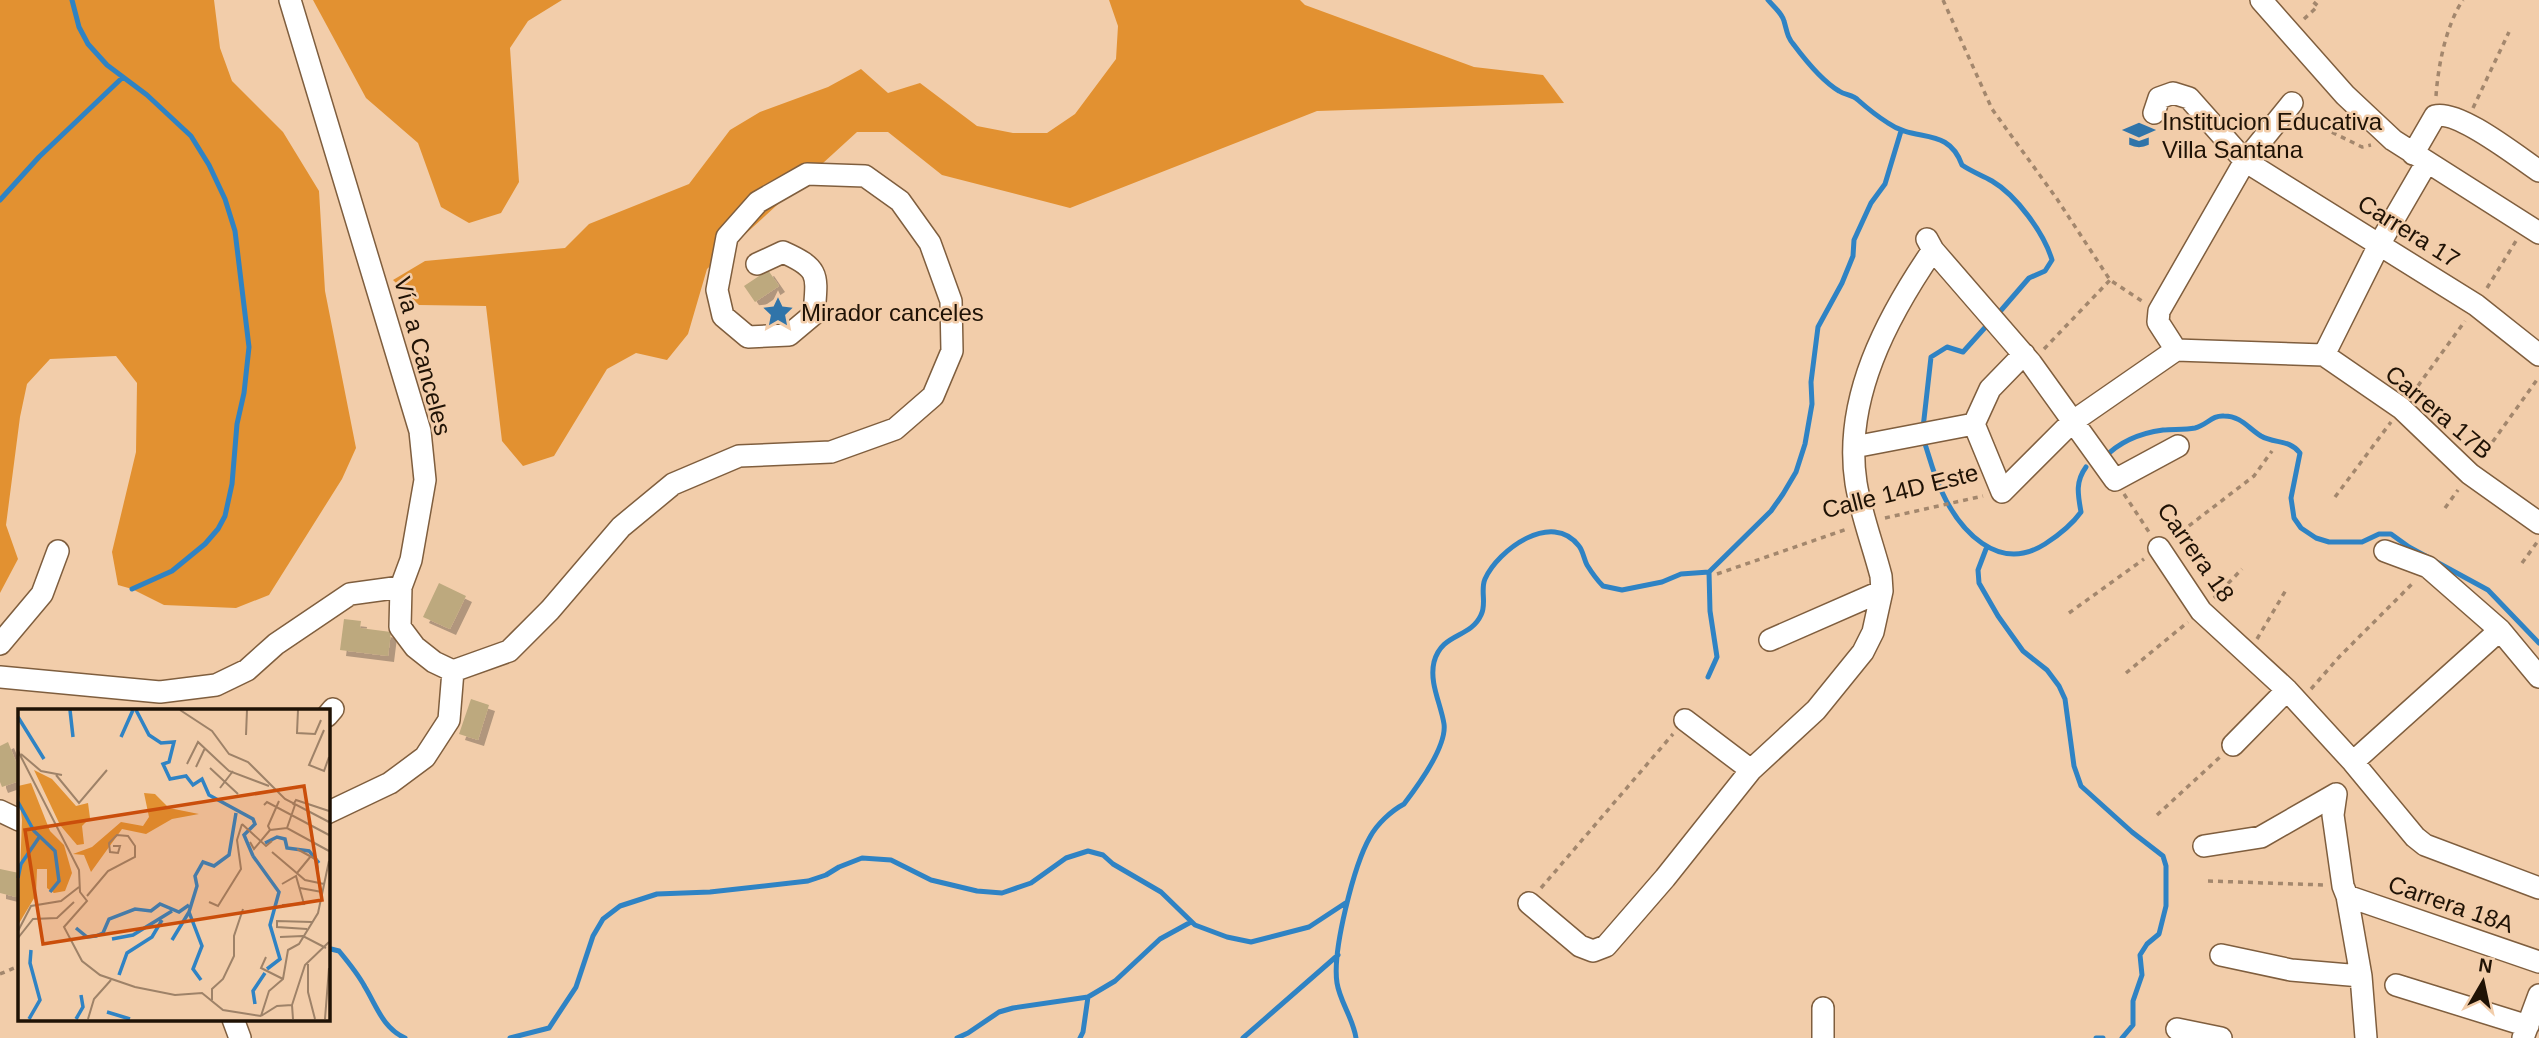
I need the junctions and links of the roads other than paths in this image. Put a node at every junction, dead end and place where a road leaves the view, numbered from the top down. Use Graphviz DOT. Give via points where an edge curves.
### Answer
graph roads {
  1 [pos="290,0"];
  2 [pos="2261,0"];
  3 [pos="2290,106"];
  4 [pos="2154,113"];
  5 [pos="2420,158"];
  6 [pos="2245,160"];
  7 [pos="2539,171"];
  8 [pos="2533,229"];
  9 [pos="2380,243"];
  10 [pos="757,264"];
  11 [pos="2176,350"];
  12 [pos="2324,355"];
  13 [pos="2539,355"];
  14 [pos="2027,359"];
  15 [pos="2071,422"];
  16 [pos="1974,424"];
  17 [pos="2178,446"];
  18 [pos="1854,447"];
  19 [pos="2539,523"];
  20 [pos="2159,548"];
  21 [pos="58,551"];
  22 [pos="2385,551"];
  23 [pos="401,587"];
  24 [pos="1882,591"];
  25 [pos="2500,630"];
  26 [pos="1770,640"];
  27 [pos="0,644"];
  28 [pos="453,671"];
  29 [pos="0,677"];
  30 [pos="2539,677"];
  31 [pos="2292,697"];
  32 [pos="1685,720"];
  33 [pos="2233,745"];
  34 [pos="2353,762"];
  35 [pos="1751,770"];
  36 [pos="0,811"];
  37 [pos="329,812"];
  38 [pos="18,820"];
  39 [pos="2204,846"];
  40 [pos="2539,888"];
  41 [pos="2345,891"];
  42 [pos="1528,903"];
  43 [pos="2221,955"];
  44 [pos="2539,962"];
  45 [pos="2361,976"];
  46 [pos="2396,985"];
  47 [pos="2539,995"];
  48 [pos="1823,1008"];
  49 [pos="233,1020"];
  50 [pos="2177,1029"];
  51 [pos="2526,1032"];
  52 [pos="240,1038"];
  53 [pos="1823,1038"];
  54 [pos="2221,1038"];
  55 [pos="2366,1038"];
  1 -- 23 [label="street, Vía a Canceles" via="420,431 425,480 411,559"];
  2 -- 5 [label="street" via="2344,95"];
  3 -- 6 [label="street"];
  4 -- 6 [label="street, Carrera 17" via="2159,98 2173,93 2189,98"];
  5 -- 7 [label="street" via="2435,116 2444,113 2466,122"];
  5 -- 8 [label="street"];
  5 -- 9 [label="street"];
  6 -- 9 [label="street, Carrera 17"];
  6 -- 11 [label="street" via="2158,311 2158,322"];
  9 -- 12 [label="street"];
  9 -- 13 [label="street, Carrera 17" via="2476,305"];
  10 -- 28 [label="street" via="783,252 806,262 817,279 814,314 789,335 748,337 723,316 717,290 727,237 758,202 807,174 865,176 900,201 930,243 951,301 952,351 933,396 895,429 831,453 739,456 673,484 621,527 509,652"];
  11 -- 12 [label="street"];
  11 -- 15 [label="street, Calle 14D Este"];
  12 -- 19 [label="street, Carrera 17B" via="2401,408 2470,474"];
  14 -- 15 [label="street"];
  14 -- 16 [label="street" via="1990,389"];
  14 -- 18 [label="street" via="1929,244 1863,386"];
  15 -- 16 [label="street, Calle 14D Este" via="2002,492"];
  15 -- 17 [label="street" via="2115,480"];
  16 -- 18 [label="street"];
  18 -- 24 [label="street" via="1856,484"];
  20 -- 31 [label="street, Carrera 18" via="2201,611"];
  21 -- 27 [label="street" via="42,594"];
  22 -- 25 [label="street" via="2428,567"];
  23 -- 28 [label="street, Vía a Canceles" via="400,627 434,663"];
  23 -- 29 [label="street" via="350,594 247,670 216,685 160,692"];
  24 -- 26 [label="street"];
  24 -- 35 [label="street" via="1873,632 1863,652 1816,710"];
  25 -- 30 [label="street"];
  25 -- 34 [label="street"];
  28 -- 37 [label="street" via="449,720 425,757 390,783"];
  31 -- 33 [label="street"];
  31 -- 34 [label="street, Carrera 18"];
  32 -- 35 [label="street"];
  34 -- 40 [label="street, Carrera 18" via="2425,845"];
  35 -- 42 [label="street" via="1606,946 1593,951 1580,946"];
  36 -- 38 [label="street"];
  39 -- 41 [label="street" via="2261,837 2336,794 2333,815"];
  41 -- 44 [label="street, Carrera 18A"];
  41 -- 45 [label="street"];
  43 -- 45 [label="street" via="2291,970"];
  45 -- 55 [label="street"];
  46 -- 51 [label="street"];
  47 -- 51 [label="street"];
  48 -- 53 [label="street"];
  49 -- 52 [label="street"];
  50 -- 54 [label="street"];
}
